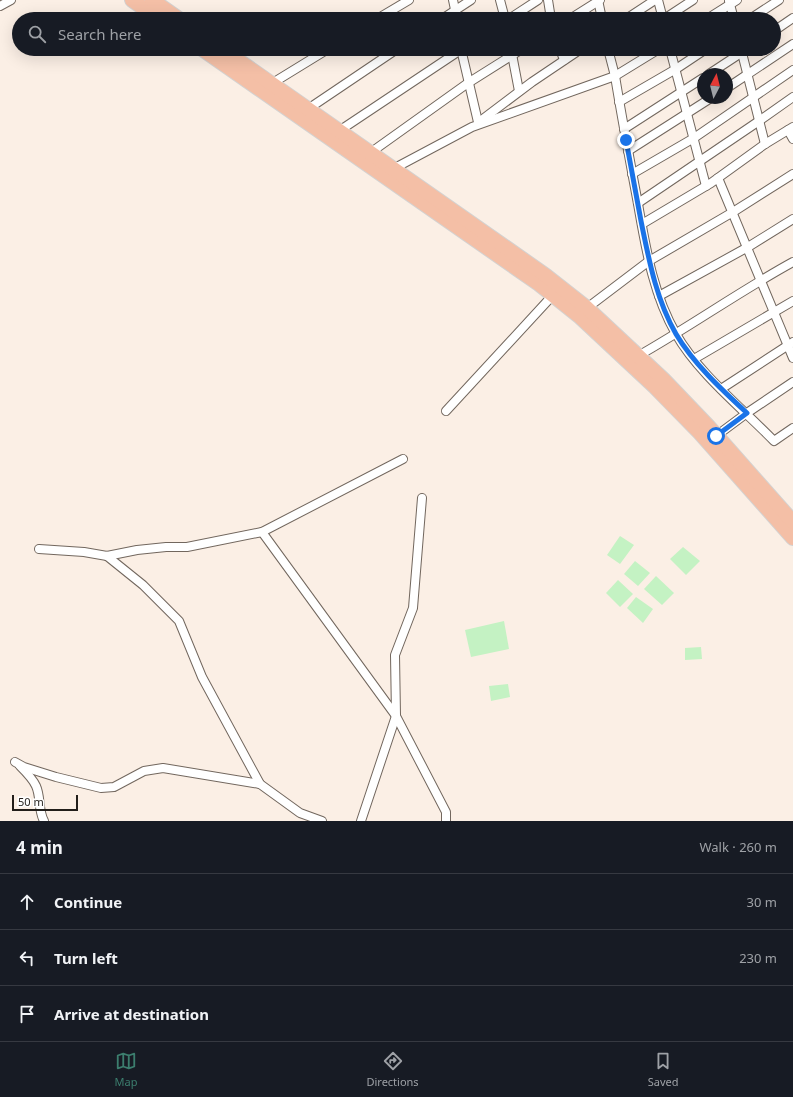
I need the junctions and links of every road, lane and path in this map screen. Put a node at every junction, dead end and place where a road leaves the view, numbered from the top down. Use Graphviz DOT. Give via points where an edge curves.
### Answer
graph roads {
  1 [pos="11,0"];
  2 [pos="132,0"];
  3 [pos="152,0"];
  4 [pos="409,0"];
  5 [pos="453,0"];
  6 [pos="471,0"];
  7 [pos="500,0"];
  8 [pos="538,0"];
  9 [pos="548,0"];
  10 [pos="599,0"];
  11 [pos="656,0"];
  12 [pos="693,0"];
  13 [pos="779,0"];
  14 [pos="732,2"];
  15 [pos="0,6"];
  16 [pos="455,10"];
  17 [pos="149,12"];
  18 [pos="169,12"];
  19 [pos="389,12"];
  20 [pos="452,12"];
  21 [pos="503,12"];
  22 [pos="520,12"];
  23 [pos="550,12"];
  24 [pos="581,12"];
  25 [pos="601,12"];
  26 [pos="637,12"];
  27 [pos="660,12"];
  28 [pos="674,12"];
  29 [pos="717,12"];
  30 [pos="733,12"];
  31 [pos="761,12"];
  32 [pos="793,18"];
  33 [pos="781,26"];
  34 [pos="793,44"];
  35 [pos="781,52"];
  36 [pos="212,56"];
  37 [pos="232,56"];
  38 [pos="317,56"];
  39 [pos="387,56"];
  40 [pos="452,56"];
  41 [pos="463,56"];
  42 [pos="505,56"];
  43 [pos="512,56"];
  44 [pos="563,56"];
  45 [pos="570,56"];
  46 [pos="610,56"];
  47 [pos="648,56"];
  48 [pos="672,56"];
  49 [pos="696,56"];
  50 [pos="735,56"];
  51 [pos="745,56"];
  52 [pos="776,56"];
  53 [pos="564,60"];
  54 [pos="718,68"];
  55 [pos="676,69"];
  56 [pos="793,70"];
  57 [pos="748,75"];
  58 [pos="615,76"];
  59 [pos="697,82"];
  60 [pos="468,83"];
  61 [pos="271,84"];
  62 [pos="733,84"];
  63 [pos="519,92"];
  64 [pos="682,92"];
  65 [pos="753,97"];
  66 [pos="793,97"];
  67 [pos="619,102"];
  68 [pos="701,104"];
  69 [pos="308,109"];
  70 [pos="687,113"];
  71 [pos="759,121"];
  72 [pos="475,125"];
  73 [pos="791,128"];
  74 [pos="624,129"];
  75 [pos="339,131"];
  76 [pos="694,138"];
  77 [pos="793,139"];
  78 [pos="765,144"];
  79 [pos="628,151"];
  80 [pos="370,153"];
  81 [pos="700,161"];
  82 [pos="393,169"];
  83 [pos="632,174"];
  84 [pos="793,174"];
  85 [pos="718,178"];
  86 [pos="706,186"];
  87 [pos="638,203"];
  88 [pos="733,212"];
  89 [pos="793,219"];
  90 [pos="642,224"];
  91 [pos="748,246"];
  92 [pos="649,261"];
  93 [pos="793,262"];
  94 [pos="761,280"];
  95 [pos="552,295"];
  96 [pos="658,296"];
  97 [pos="793,301"];
  98 [pos="587,308"];
  99 [pos="774,312"];
  100 [pos="676,334"];
  101 [pos="790,344"];
  102 [pos="638,356"];
  103 [pos="793,358"];
  104 [pos="694,359"];
  105 [pos="793,382"];
  106 [pos="721,389"];
  107 [pos="446,411"];
  108 [pos="747,413"];
  109 [pos="793,428"];
  110 [pos="716,436"];
  111 [pos="403,459"];
  112 [pos="422,498"];
  113 [pos="793,522"];
  114 [pos="262,532"];
  115 [pos="793,538"];
  116 [pos="39,549"];
  117 [pos="107,556"];
  118 [pos="396,716"];
  119 [pos="260,784"];
  120 [pos="44,821"];
  121 [pos="322,821"];
  122 [pos="361,821"];
  123 [pos="446,821"];
  1 -- 15 [label="street"];
  2 -- 17 [label="highway"];
  3 -- 18 [label="highway"];
  4 -- 19 [label="street"];
  5 -- 16 [label="street"];
  6 -- 16 [label="street"];
  7 -- 21 [label="street"];
  8 -- 22 [label="street"];
  9 -- 23 [label="street"];
  10 -- 24 [label="street"];
  10 -- 25 [label="street"];
  11 -- 26 [label="street"];
  11 -- 27 [label="street"];
  12 -- 28 [label="street"];
  13 -- 31 [label="street"];
  14 -- 29 [label="street"];
  14 -- 30 [label="street"];
  16 -- 20 [label="street"];
  32 -- 33 [label="street"];
  34 -- 35 [label="street"];
  36 -- 95 [label="highway"];
  37 -- 61 [label="highway"];
  38 -- 61 [label="street"];
  39 -- 69 [label="street"];
  40 -- 75 [label="street"];
  41 -- 60 [label="street"];
  42 -- 60 [label="street"];
  43 -- 63 [label="street"];
  44 -- 53 [label="street"];
  45 -- 53 [label="street"];
  46 -- 58 [label="street"];
  47 -- 58 [label="street"];
  48 -- 55 [label="street"];
  49 -- 55 [label="street"];
  50 -- 54 [label="street"];
  51 -- 57 [label="street"];
  52 -- 57 [label="street"];
  53 -- 63 [label="street"];
  55 -- 64 [label="street"];
  55 -- 67 [label="street"];
  56 -- 65 [label="street"];
  57 -- 62 [label="street"];
  57 -- 65 [label="street"];
  58 -- 67 [label="street"];
  58 -- 72 [label="street"];
  59 -- 64 [label="street"];
  60 -- 72 [label="street"];
  60 -- 80 [label="street"];
  61 -- 69 [label="highway"];
  63 -- 72 [label="street"];
  64 -- 70 [label="street"];
  64 -- 74 [label="street"];
  65 -- 71 [label="street"];
  65 -- 76 [label="street"];
  66 -- 71 [label="street"];
  67 -- 74 [label="street"];
  68 -- 70 [label="street"];
  69 -- 75 [label="highway"];
  70 -- 76 [label="street"];
  70 -- 79 [label="street"];
  71 -- 78 [label="street"];
  71 -- 81 [label="street"];
  72 -- 82 [label="street"];
  73 -- 77 [label="street"];
  73 -- 78 [label="street"];
  74 -- 79 [label="street"];
  75 -- 80 [label="highway"];
  76 -- 81 [label="street"];
  76 -- 83 [label="street"];
  78 -- 85 [label="street"];
  79 -- 83 [label="street"];
  80 -- 82 [label="highway"];
  81 -- 86 [label="street"];
  81 -- 87 [label="street"];
  82 -- 98 [label="highway" via="546,275"];
  83 -- 87 [label="street"];
  84 -- 88 [label="street"];
  85 -- 86 [label="street"];
  85 -- 88 [label="street"];
  86 -- 90 [label="street"];
  87 -- 90 [label="street"];
  88 -- 91 [label="street"];
  88 -- 92 [label="street"];
  89 -- 91 [label="street"];
  90 -- 92 [label="street"];
  91 -- 94 [label="street"];
  91 -- 96 [label="street"];
  92 -- 96 [label="street"];
  92 -- 98 [label="street"];
  93 -- 94 [label="street"];
  94 -- 99 [label="street"];
  94 -- 100 [label="street"];
  95 -- 107 [label="street"];
  95 -- 115 [label="highway" via="579,316 655,387 700,433"];
  96 -- 100 [label="street"];
  97 -- 99 [label="street"];
  98 -- 102 [label="highway"];
  99 -- 101 [label="street"];
  99 -- 104 [label="street"];
  100 -- 102 [label="street"];
  100 -- 104 [label="street"];
  101 -- 103 [label="street"];
  101 -- 106 [label="street"];
  102 -- 110 [label="highway"];
  104 -- 106 [label="street"];
  105 -- 108 [label="street"];
  106 -- 108 [label="street"];
  108 -- 109 [label="street" via="774,440"];
  108 -- 110 [label="street"];
  110 -- 113 [label="highway"];
  111 -- 114 [label="street"];
  112 -- 118 [label="street" via="413,608 395,655"];
  114 -- 117 [label="street" via="187,547 137,550"];
  114 -- 118 [label="street"];
  116 -- 117 [label="street"];
  117 -- 119 [label="street" via="143,585 179,622 202,677"];
  118 -- 122 [label="street"];
  118 -- 123 [label="street" via="446,812"];
  119 -- 120 [label="street" via="163,768 144,771 114,787 101,788 56,777 15,762 36,786"];
  119 -- 121 [label="street" via="300,813"];
}
